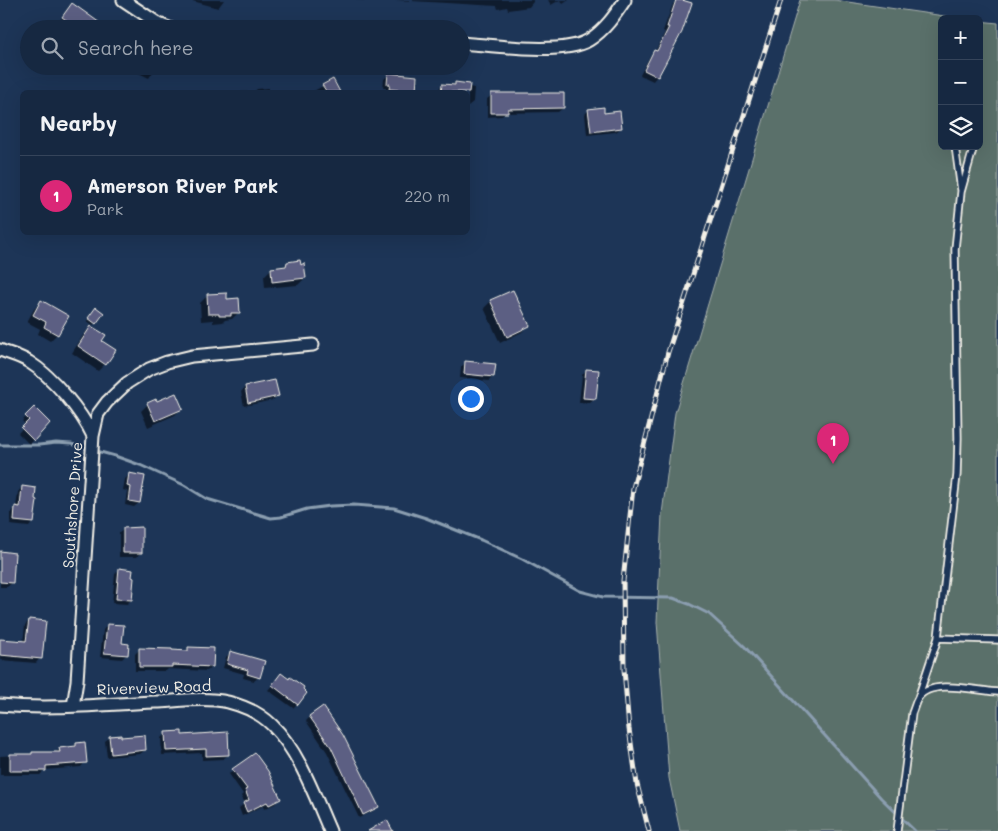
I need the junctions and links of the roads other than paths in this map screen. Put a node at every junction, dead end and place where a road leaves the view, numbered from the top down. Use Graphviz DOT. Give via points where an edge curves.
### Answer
graph roads {
  1 [pos="123,0"];
  2 [pos="626,0"];
  3 [pos="153,20"];
  4 [pos="470,43"];
  5 [pos="956,150"];
  6 [pos="973,150"];
  7 [pos="961,192"];
  8 [pos="313,345"];
  9 [pos="0,350"];
  10 [pos="93,436"];
  11 [pos="938,638"];
  12 [pos="998,640"];
  13 [pos="998,692"];
  14 [pos="918,698"];
  15 [pos="0,705"];
  16 [pos="73,706"];
  17 [pos="330,831"];
  18 [pos="897,831"];
  1 -- 3 [label="street"];
  2 -- 4 [label="street" via="603,29 587,41 558,48"];
  5 -- 7 [label="lane"];
  6 -- 7 [label="lane"];
  7 -- 11 [label="lane" via="954,262 957,474"];
  8 -- 10 [label="street" via="192,356 150,369 127,383 107,402 98,414"];
  9 -- 10 [label="street, Southshore Drive" via="31,363 43,373 85,419"];
  10 -- 16 [label="street, Southshore Drive"];
  11 -- 12 [label="lane"];
  11 -- 14 [label="lane"];
  13 -- 14 [label="lane" via="945,686 929,690"];
  14 -- 18 [label="lane" via="912,713"];
  15 -- 16 [label="street, Riverview Road"];
  16 -- 17 [label="street, Riverview Road" via="215,701 228,702 259,715 290,746"];
}
